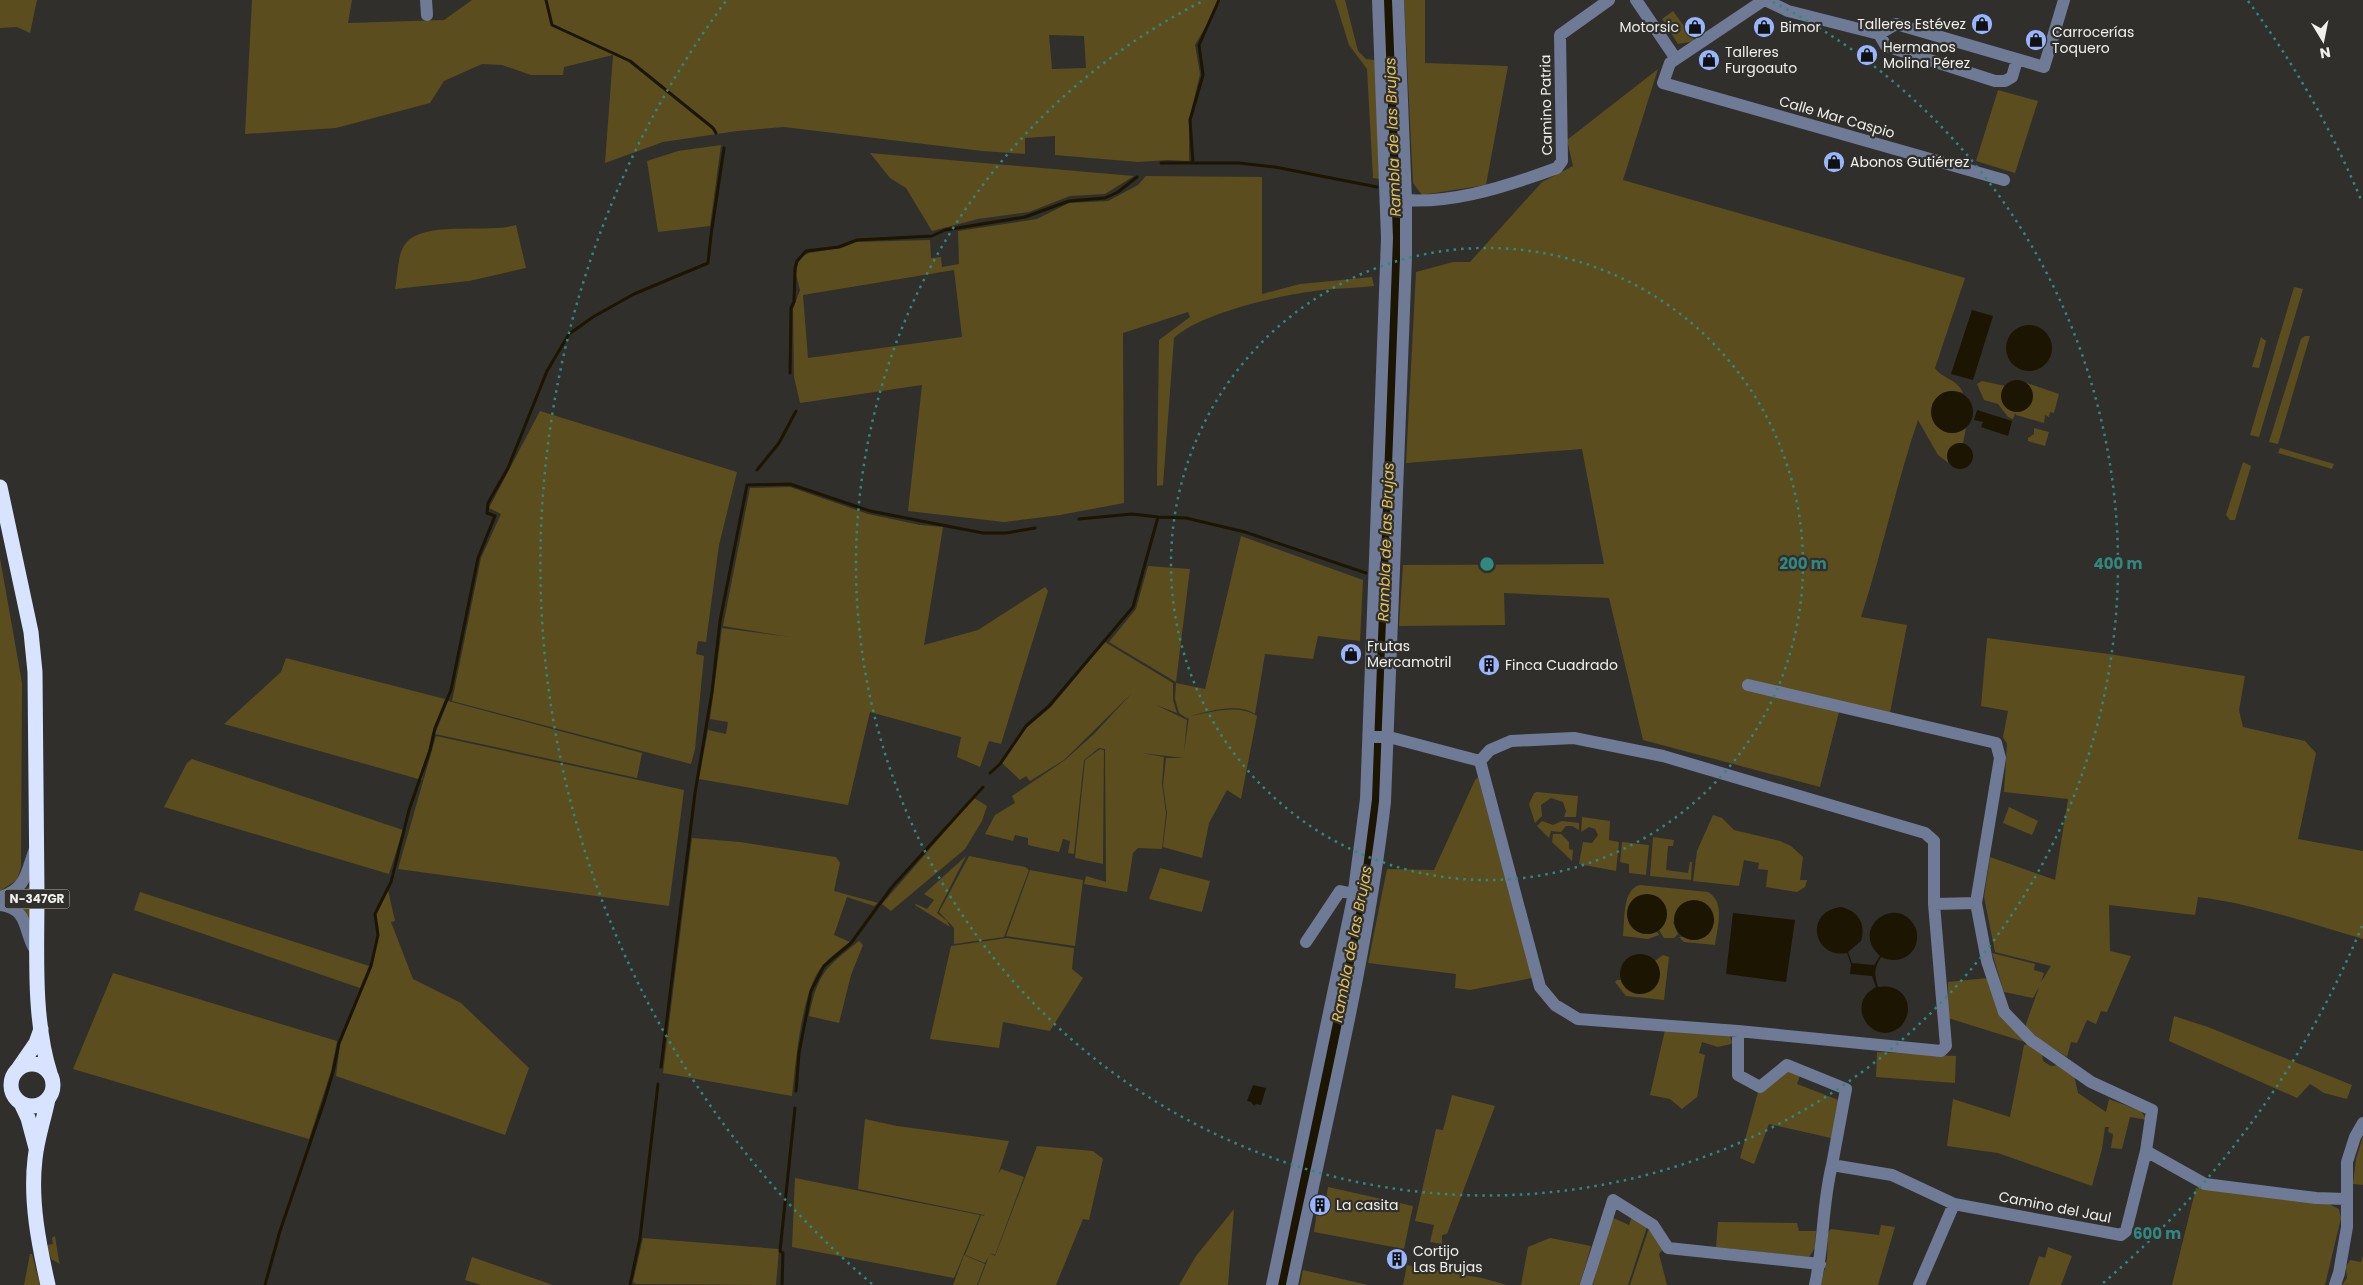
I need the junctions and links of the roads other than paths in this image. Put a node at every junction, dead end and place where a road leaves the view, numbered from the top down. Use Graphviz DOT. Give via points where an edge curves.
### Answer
graph roads {
  1 [pos="426,0"];
  2 [pos="1378,0"];
  3 [pos="1398,0"];
  4 [pos="1609,0"];
  5 [pos="1636,0"];
  6 [pos="1764,0"];
  7 [pos="2064,0"];
  8 [pos="427,15"];
  9 [pos="1879,34"];
  10 [pos="1676,59"];
  11 [pos="2018,60"];
  12 [pos="2004,180"];
  13 [pos="1396,199"];
  14 [pos="0,487"];
  15 [pos="1748,685"];
  16 [pos="1370,737"];
  17 [pos="1387,737"];
  18 [pos="1480,761"];
  19 [pos="36,846"];
  20 [pos="1354,894"];
  21 [pos="0,897"];
  22 [pos="1976,903"];
  23 [pos="0,904"];
  24 [pos="1934,904"];
  25 [pos="1306,942"];
  26 [pos="37,952"];
  27 [pos="41,1028"];
  28 [pos="1738,1031"];
  29 [pos="18,1069"];
  30 [pos="50,1073"];
  31 [pos="48,1100"];
  32 [pos="21,1103"];
  33 [pos="2363,1122"];
  34 [pos="36,1150"];
  35 [pos="2146,1151"];
  36 [pos="1832,1165"];
  37 [pos="2346,1200"];
  38 [pos="1954,1204"];
  39 [pos="1820,1264"];
  40 [pos="48,1285"];
  41 [pos="1272,1285"];
  42 [pos="1292,1285"];
  43 [pos="1586,1285"];
  44 [pos="1816,1285"];
  45 [pos="1919,1285"];
  46 [pos="2334,1285"];
  1 -- 8 [label="street"];
  2 -- 13 [label="street"];
  3 -- 13 [label="street"];
  4 -- 13 [label="street, Camino Patria" via="1560,35 1562,162 1557,168 1456,197"];
  5 -- 10 [label="street"];
  6 -- 9 [label="street" via="1788,11"];
  6 -- 10 [label="street"];
  7 -- 11 [label="street" via="2044,67"];
  9 -- 11 [label="street" via="1896,24"];
  9 -- 11 [label="street" via="1886,46 1995,82 2012,77"];
  10 -- 12 [label="street, Calle Mar Caspio" via="1670,63 1663,83"];
  13 -- 16 [label="street"];
  13 -- 17 [label="street" via="1406,258"];
  14 -- 19 [label="highway, N-347GR" via="31,632 35,672"];
  15 -- 22 [label="street" via="1996,743 2000,758"];
  16 -- 17 [label="street"];
  16 -- 20 [label="street"];
  17 -- 18 [label="street"];
  17 -- 42 [label="street" via="1385,802 1377,872"];
  18 -- 24 [label="street" via="1490,750 1511,741 1574,738 1663,756 1925,833 1934,842"];
  18 -- 28 [label="street" via="1540,987 1555,1005 1578,1019"];
  19 -- 21 [label="street" via="25,881 18,889"];
  19 -- 26 [label="highway, N-347GR"];
  20 -- 25 [label="street" via="1340,891"];
  20 -- 41 [label="street"];
  22 -- 24 [label="street"];
  22 -- 35 [label="street, Camino del Jaul" via="1987,961 2004,1012 2031,1040 2091,1082 2152,1110"];
  23 -- 26 [label="street" via="18,912 24,919"];
  24 -- 28 [label="street" via="1946,1046 1941,1050"];
  26 -- 27 [label="highway, N-347GR"];
  27 -- 29 [label="highway, N-347GR" via="36,1043"];
  27 -- 30 [label="highway, N-347GR" via="44,1056"];
  28 -- 36 [label="street" via="1738,1074 1760,1087 1787,1064 1846,1089"];
  29 -- 30 [label="highway" via="35,1064"];
  29 -- 32 [label="highway, N-347GR" via="11,1088"];
  30 -- 31 [label="highway, N-347GR" via="54,1086"];
  31 -- 32 [label="highway" via="38,1106"];
  31 -- 34 [label="highway, N-347GR"];
  32 -- 34 [label="highway, N-347GR"];
  33 -- 37 [label="street" via="2346,1162"];
  34 -- 40 [label="highway, N-347GR" via="35,1210"];
  35 -- 37 [label="street" via="2205,1184"];
  35 -- 38 [label="street, Camino del Jaul" via="2126,1231 2121,1235"];
  36 -- 38 [label="street, Camino del Jaul" via="1892,1175"];
  36 -- 39 [label="street"];
  37 -- 46 [label="street" via="2348,1227"];
  38 -- 45 [label="street"];
  39 -- 43 [label="street" via="1668,1248 1653,1224 1613,1200"];
  39 -- 44 [label="street"];
}
